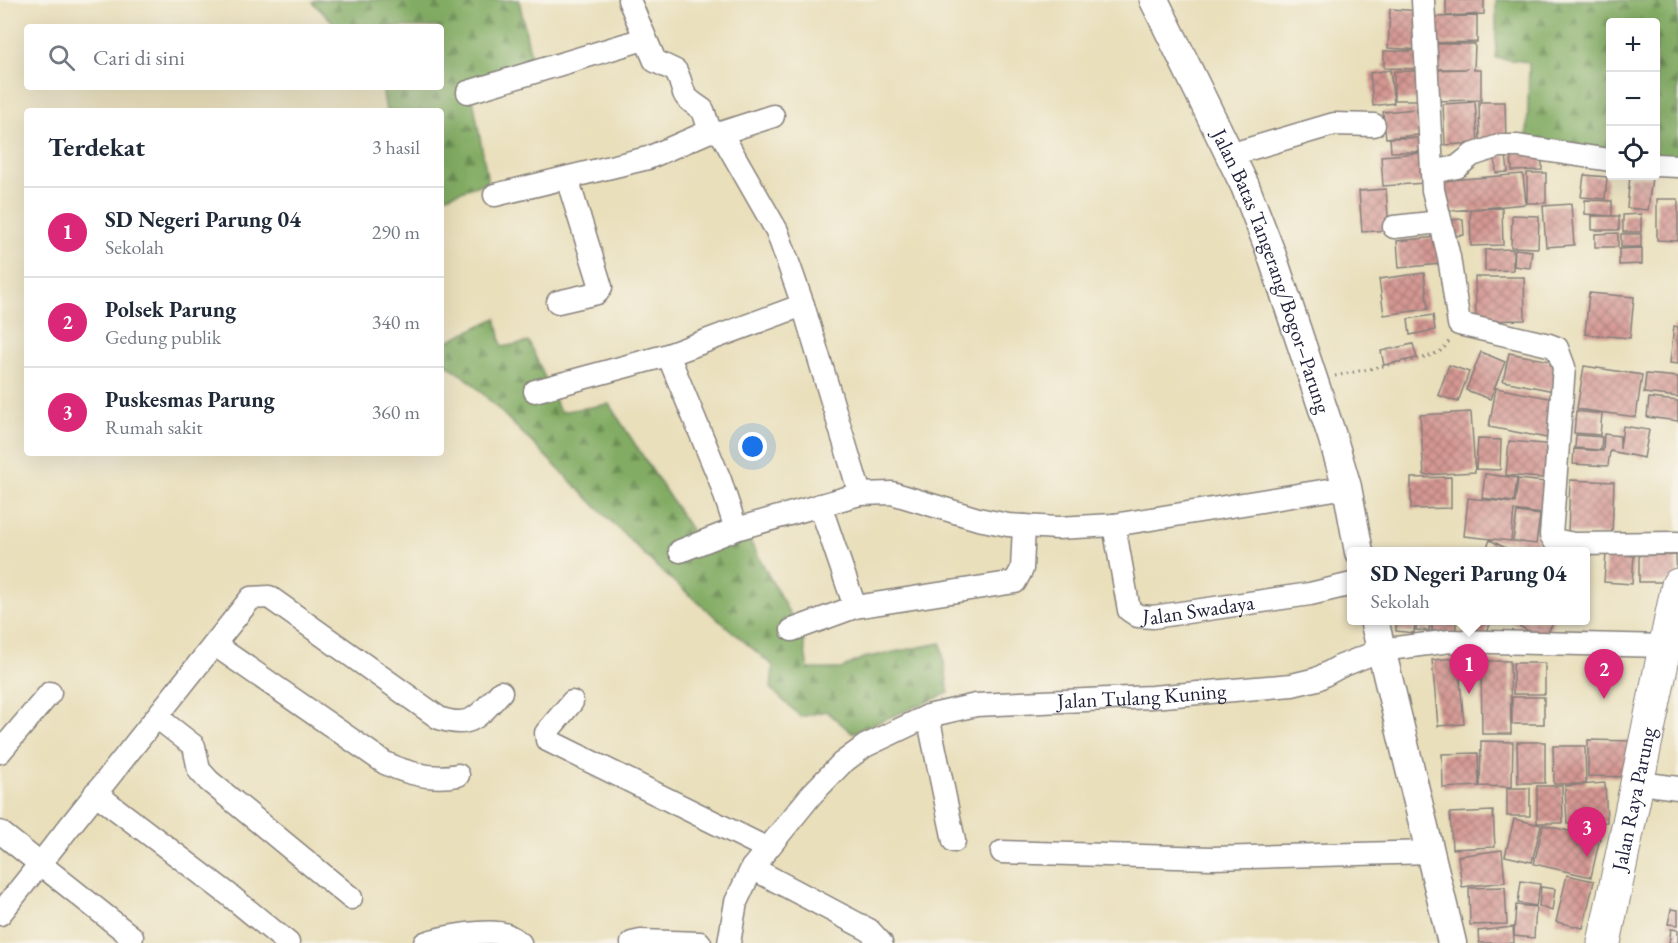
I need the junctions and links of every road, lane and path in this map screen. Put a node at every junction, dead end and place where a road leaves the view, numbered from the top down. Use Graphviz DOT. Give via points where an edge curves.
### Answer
graph roads {
  1 [pos="628,0"];
  2 [pos="1154,0"];
  3 [pos="1423,0"];
  4 [pos="644,39"];
  5 [pos="468,92"];
  6 [pos="773,117"];
  7 [pos="1374,124"];
  8 [pos="716,132"];
  9 [pos="1229,155"];
  10 [pos="1606,159"];
  11 [pos="1660,165"];
  12 [pos="1678,166"];
  13 [pos="1432,171"];
  14 [pos="567,178"];
  15 [pos="495,195"];
  16 [pos="1440,222"];
  17 [pos="1394,227"];
  18 [pos="558,302"];
  19 [pos="803,305"];
  20 [pos="1459,324"];
  21 [pos="668,355"];
  22 [pos="1312,378"];
  23 [pos="535,391"];
  24 [pos="1347,487"];
  25 [pos="860,494"];
  26 [pos="820,505"];
  27 [pos="1114,525"];
  28 [pos="1024,526"];
  29 [pos="736,529"];
  30 [pos="1678,543"];
  31 [pos="1358,547"];
  32 [pos="680,551"];
  33 [pos="1347,585"];
  34 [pos="1678,585"];
  35 [pos="855,607"];
  36 [pos="1375,625"];
  37 [pos="792,630"];
  38 [pos="215,645"];
  39 [pos="1381,650"];
  40 [pos="1672,657"];
  41 [pos="501,692"];
  42 [pos="50,693"];
  43 [pos="572,702"];
  44 [pos="928,716"];
  45 [pos="158,718"];
  46 [pos="0,752"];
  47 [pos="458,775"];
  48 [pos="1666,786"];
  49 [pos="95,793"];
  50 [pos="0,832"];
  51 [pos="1637,834"];
  52 [pos="954,841"];
  53 [pos="766,848"];
  54 [pos="1002,852"];
  55 [pos="1432,852"];
  56 [pos="40,864"];
  57 [pos="752,868"];
  58 [pos="351,898"];
  59 [pos="0,914"];
  60 [pos="132,937"];
  61 [pos="288,943"];
  62 [pos="425,943"];
  63 [pos="520,943"];
  64 [pos="632,943"];
  65 [pos="700,943"];
  66 [pos="729,943"];
  67 [pos="880,943"];
  68 [pos="1452,943"];
  69 [pos="1604,943"];
  70 [pos="1623,943"];
  1 -- 4 [label="street"];
  2 -- 9 [label="main road, Jalan Batas Tangerang/Bogor–Parung"];
  3 -- 13 [label="street"];
  4 -- 5 [label="street"];
  4 -- 8 [label="street" via="655,62 676,71 688,102 703,110"];
  6 -- 8 [label="street"];
  7 -- 9 [label="street" via="1327,125"];
  8 -- 14 [label="street" via="648,158"];
  8 -- 19 [label="street" via="777,231"];
  9 -- 22 [label="main road, Jalan Batas Tangerang/Bogor–Parung" via="1271,253"];
  10 -- 13 [label="street" via="1499,146 1472,154 1457,167"];
  11 -- 12 [label="street"];
  13 -- 16 [label="street"];
  14 -- 15 [label="street"];
  14 -- 18 [label="street" via="602,287 597,293"];
  16 -- 17 [label="street"];
  16 -- 20 [label="street"];
  19 -- 21 [label="street"];
  19 -- 25 [label="street"];
  20 -- 22 [label="path" via="1443,350 1435,354 1345,375"];
  20 -- 30 [label="street" via="1549,345 1557,348 1562,357 1562,420 1550,526 1554,540 1574,544"];
  21 -- 23 [label="street"];
  21 -- 29 [label="street"];
  22 -- 24 [label="main road, Jalan Batas Tangerang/Bogor–Parung"];
  24 -- 27 [label="street"];
  24 -- 31 [label="main road, Jalan Batas Tangerang/Bogor–Parung"];
  25 -- 26 [label="street"];
  25 -- 28 [label="street" via="892,493 978,519"];
  26 -- 29 [label="street"];
  26 -- 35 [label="street"];
  27 -- 28 [label="street"];
  27 -- 33 [label="street, Jalan Swadaya" via="1129,610 1138,616 1252,603"];
  28 -- 35 [label="street" via="1022,569 1015,582"];
  29 -- 32 [label="street"];
  34 -- 40 [label="highway, Jalan Raya Parung"];
  35 -- 37 [label="street"];
  36 -- 39 [label="main road"];
  38 -- 41 [label="street" via="245,603 264,596 439,718 467,723"];
  38 -- 45 [label="street"];
  38 -- 47 [label="street" via="385,763 432,777"];
  39 -- 40 [label="street, Jalan Tulang Kuning" via="1450,641"];
  39 -- 44 [label="street, Jalan Tulang Kuning" via="1317,679 1292,685 1152,697 976,705"];
  39 -- 55 [label="main road"];
  40 -- 48 [label="highway, Jalan Raya Parung"];
  40 -- 51 [label="highway, Jalan Raya Parung"];
  42 -- 46 [label="street"];
  43 -- 53 [label="street" via="546,733 547,740"];
  44 -- 52 [label="street"];
  44 -- 53 [label="street, Jalan Tulang Kuning" via="865,746 842,763"];
  45 -- 49 [label="street"];
  45 -- 58 [label="street" via="194,746 199,770 209,781"];
  48 -- 51 [label="highway, Jalan Raya Parung"];
  49 -- 56 [label="street"];
  49 -- 61 [label="street"];
  50 -- 56 [label="street"];
  51 -- 69 [label="highway, Jalan Raya Parung"];
  51 -- 70 [label="highway, Jalan Raya Parung"];
  53 -- 57 [label="street, Jalan Tulang Kuning"];
  54 -- 55 [label="street" via="1212,858"];
  55 -- 68 [label="main road"];
  56 -- 59 [label="street"];
  56 -- 60 [label="street"];
  57 -- 66 [label="street, Jalan Tulang Kuning" via="736,902"];
  57 -- 67 [label="street" via="869,930"];
  62 -- 63 [label="street" via="455,935 506,934"];
  64 -- 65 [label="street"];
}
